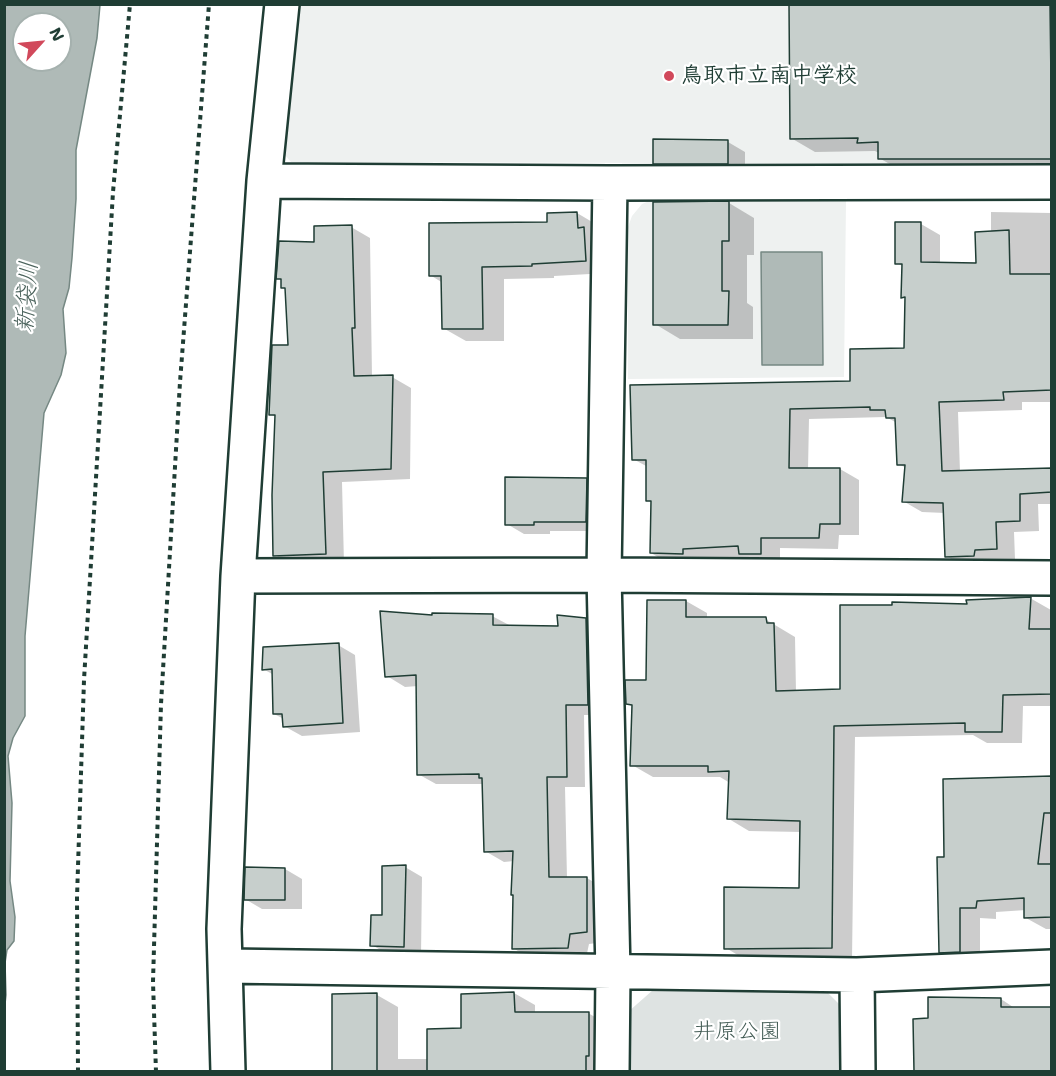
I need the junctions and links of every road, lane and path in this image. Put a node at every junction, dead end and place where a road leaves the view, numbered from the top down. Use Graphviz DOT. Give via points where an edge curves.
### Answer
graph roads {
  1 [pos="130,4"];
  2 [pos="209,4"];
  3 [pos="282,4"];
  4 [pos="264,181"];
  5 [pos="1052,182"];
  6 [pos="610,183"];
  7 [pos="604,575"];
  8 [pos="238,576"];
  9 [pos="1052,578"];
  10 [pos="227,966"];
  11 [pos="1052,967"];
  12 [pos="613,972"];
  13 [pos="857,975"];
  14 [pos="78,1071"];
  15 [pos="156,1071"];
  16 [pos="228,1071"];
  17 [pos="612,1071"];
  18 [pos="858,1071"];
  1 -- 14 [label="path" via="113,192 84,680 77,898"];
  2 -- 15 [label="path" via="180,382 161,704 153,982"];
  3 -- 4 [label="street"];
  4 -- 6 [label="street"];
  4 -- 8 [label="street"];
  5 -- 6 [label="street"];
  6 -- 7 [label="street"];
  7 -- 8 [label="street"];
  7 -- 9 [label="street"];
  7 -- 12 [label="street"];
  8 -- 10 [label="street" via="224,929"];
  10 -- 12 [label="street"];
  10 -- 16 [label="street"];
  11 -- 13 [label="street"];
  12 -- 13 [label="street"];
  12 -- 17 [label="street"];
  13 -- 18 [label="street"];
}
